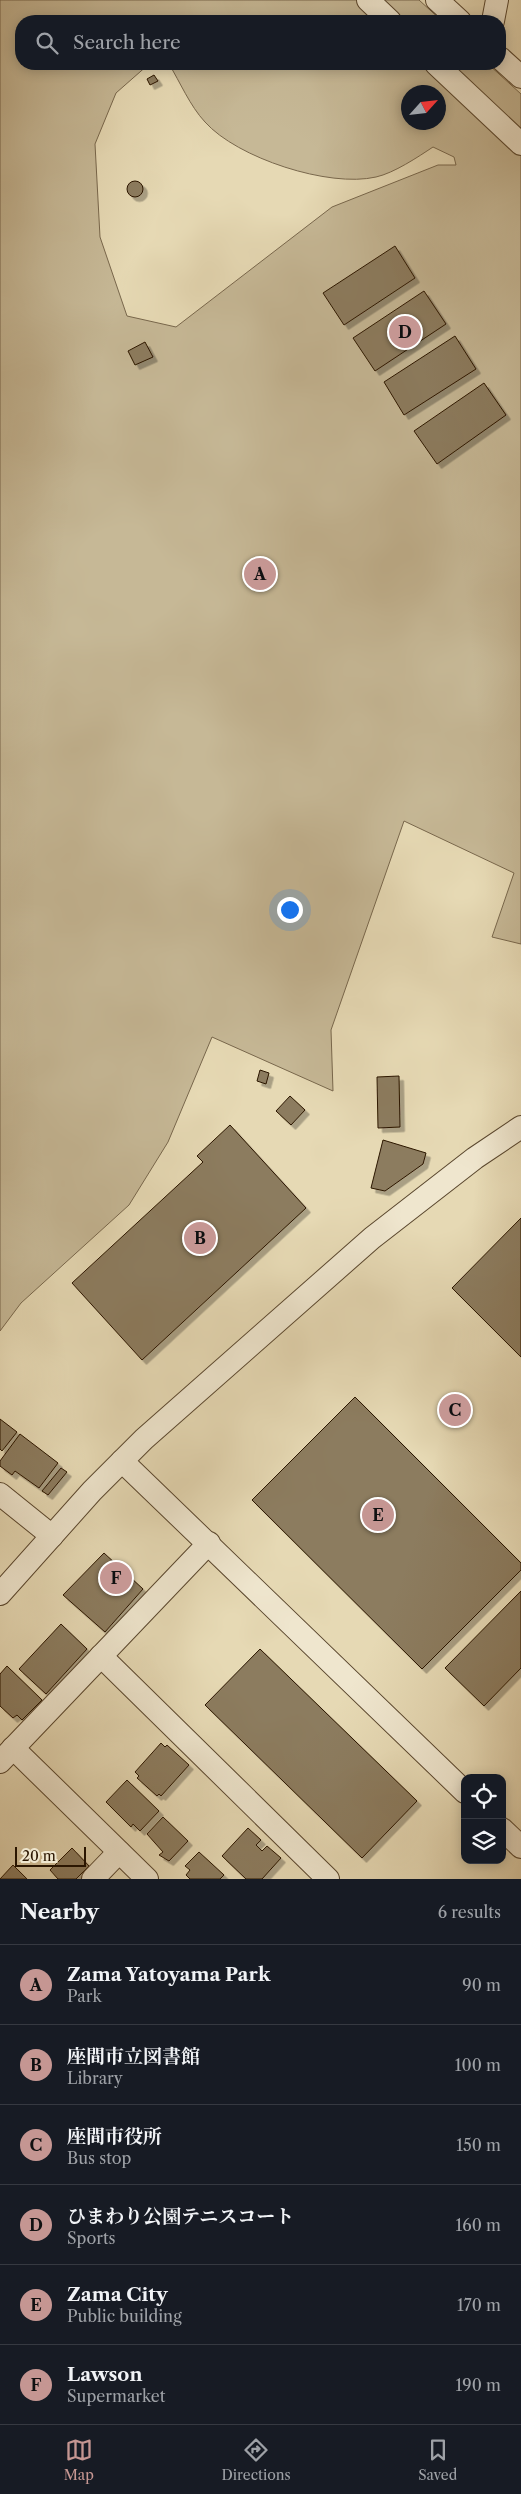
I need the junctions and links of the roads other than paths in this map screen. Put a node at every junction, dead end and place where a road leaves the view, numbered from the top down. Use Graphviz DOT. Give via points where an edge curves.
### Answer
graph roads {
  1 [pos="368,0"];
  2 [pos="437,0"];
  3 [pos="497,0"];
  4 [pos="384,15"];
  5 [pos="453,15"];
  6 [pos="494,15"];
  7 [pos="506,63"];
  8 [pos="442,70"];
  9 [pos="521,77"];
  10 [pos="521,144"];
  11 [pos="521,1126"];
  12 [pos="122,1461"];
  13 [pos="0,1494"];
  14 [pos="52,1536"];
  15 [pos="209,1543"];
  16 [pos="0,1594"];
  17 [pos="101,1656"];
  18 [pos="6,1755"];
  19 [pos="461,1788"];
  20 [pos="506,1833"];
  21 [pos="521,1847"];
  22 [pos="119,1852"];
  23 [pos="93,1879"];
  24 [pos="147,1879"];
  25 [pos="328,1879"];
  1 -- 4 [label="street"];
  2 -- 5 [label="street"];
  3 -- 6 [label="street"];
  7 -- 9 [label="street"];
  8 -- 10 [label="street"];
  11 -- 12 [label="street" via="475,1158 346,1260"];
  12 -- 14 [label="street"];
  12 -- 15 [label="street"];
  13 -- 14 [label="street"];
  14 -- 16 [label="street"];
  15 -- 17 [label="street"];
  15 -- 19 [label="street"];
  17 -- 18 [label="street"];
  17 -- 25 [label="street"];
  18 -- 22 [label="street"];
  20 -- 21 [label="street"];
  22 -- 23 [label="street"];
  22 -- 24 [label="street"];
}
